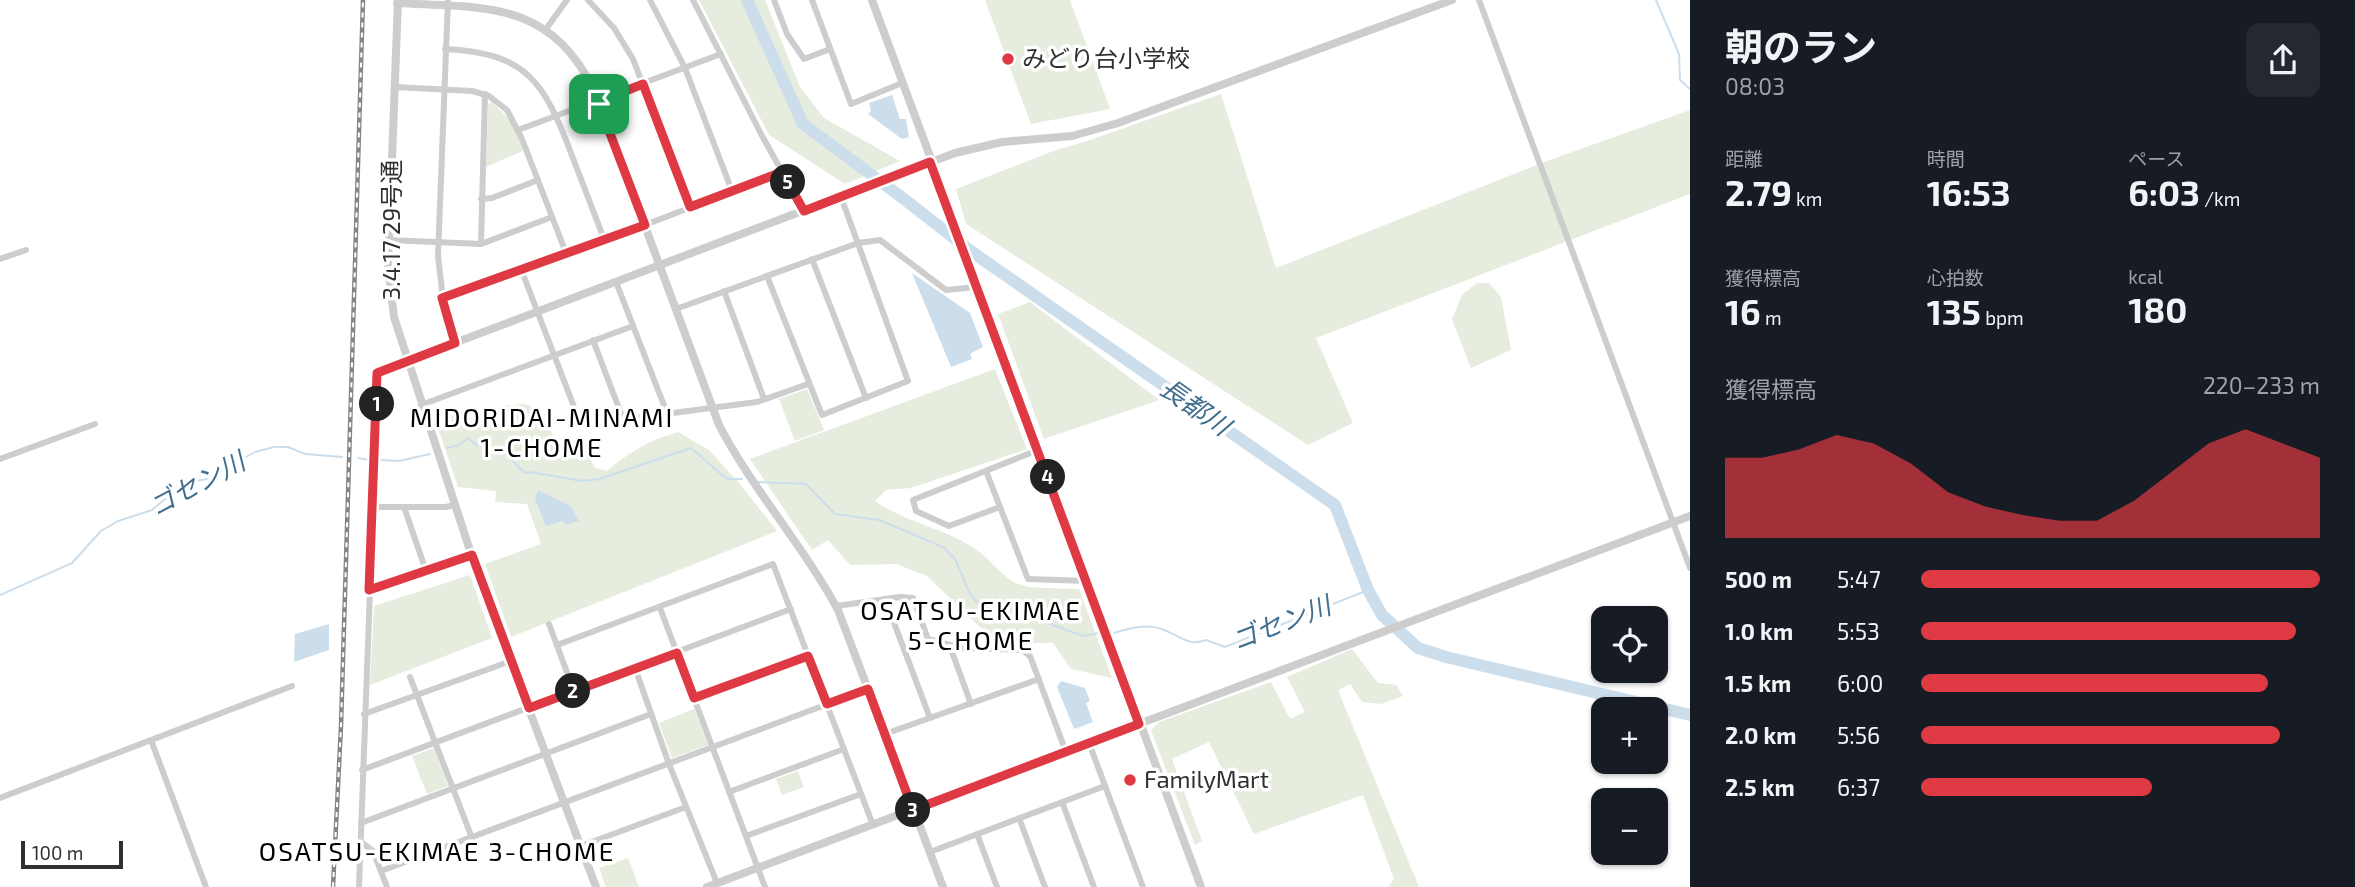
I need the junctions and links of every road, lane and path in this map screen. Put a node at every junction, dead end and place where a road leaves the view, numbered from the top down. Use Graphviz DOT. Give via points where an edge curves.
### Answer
graph roads {
  1 [pos="567,0"];
  2 [pos="588,0"];
  3 [pos="650,0"];
  4 [pos="693,0"];
  5 [pos="774,0"];
  6 [pos="812,0"];
  7 [pos="872,0"];
  8 [pos="1452,0"];
  9 [pos="1479,0"];
  10 [pos="397,1"];
  11 [pos="447,3"];
  12 [pos="546,29"];
  13 [pos="445,49"];
  14 [pos="830,49"];
  15 [pos="722,54"];
  16 [pos="685,68"];
  17 [pos="902,83"];
  18 [pos="643,84"];
  19 [pos="393,87"];
  20 [pos="444,89"];
  21 [pos="485,94"];
  22 [pos="598,102"];
  23 [pos="556,116"];
  24 [pos="518,130"];
  25 [pos="930,162"];
  26 [pos="782,172"];
  27 [pos="538,180"];
  28 [pos="732,191"];
  29 [pos="841,198"];
  30 [pos="481,199"];
  31 [pos="690,207"];
  32 [pos="804,211"];
  33 [pos="552,217"];
  34 [pos="645,225"];
  35 [pos="604,239"];
  36 [pos="388,240"];
  37 [pos="439,243"];
  38 [pos="858,243"];
  39 [pos="481,244"];
  40 [pos="26,250"];
  41 [pos="566,253"];
  42 [pos="0,259"];
  43 [pos="812,259"];
  44 [pos="660,265"];
  45 [pos="521,269"];
  46 [pos="767,276"];
  47 [pos="616,282"];
  48 [pos="976,287"];
  49 [pos="724,291"];
  50 [pos="442,298"];
  51 [pos="676,309"];
  52 [pos="538,312"];
  53 [pos="633,326"];
  54 [pos="593,340"];
  55 [pos="455,343"];
  56 [pos="554,355"];
  57 [pos="407,361"];
  58 [pos="808,384"];
  59 [pos="866,398"];
  60 [pos="764,400"];
  61 [pos="421,405"];
  62 [pos="712,406"];
  63 [pos="667,413"];
  64 [pos="624,419"];
  65 [pos="95,424"];
  66 [pos="1038,450"];
  67 [pos="0,459"];
  68 [pos="986,471"];
  69 [pos="454,505"];
  70 [pos="372,507"];
  71 [pos="404,507"];
  72 [pos="1000,507"];
  73 [pos="1690,516"];
  74 [pos="1673,523"];
  75 [pos="472,555"];
  76 [pos="1690,568"];
  77 [pos="426,571"];
  78 [pos="1087,581"];
  79 [pos="369,590"];
  80 [pos="885,599"];
  81 [pos="836,606"];
  82 [pos="660,608"];
  83 [pos="791,609"];
  84 [pos="550,624"];
  85 [pos="557,645"];
  86 [pos="952,646"];
  87 [pos="677,653"];
  88 [pos="808,656"];
  89 [pos="512,660"];
  90 [pos="635,668"];
  91 [pos="410,677"];
  92 [pos="1039,679"];
  93 [pos="292,686"];
  94 [pos="868,689"];
  95 [pos="574,691"];
  96 [pos="417,695"];
  97 [pos="694,698"];
  98 [pos="827,704"];
  99 [pos="971,704"];
  100 [pos="529,708"];
  101 [pos="365,714"];
  102 [pos="652,714"];
  103 [pos="930,718"];
  104 [pos="1139,724"];
  105 [pos="885,734"];
  106 [pos="151,740"];
  107 [pos="435,743"];
  108 [pos="1089,743"];
  109 [pos="712,748"];
  110 [pos="844,749"];
  111 [pos="1066,752"];
  112 [pos="546,754"];
  113 [pos="669,764"];
  114 [pos="362,770"];
  115 [pos="1105,786"];
  116 [pos="453,788"];
  117 [pos="729,792"];
  118 [pos="861,794"];
  119 [pos="0,798"];
  120 [pos="1062,802"];
  121 [pos="565,804"];
  122 [pos="686,807"];
  123 [pos="913,810"];
  124 [pos="1019,818"];
  125 [pos="361,823"];
  126 [pos="873,825"];
  127 [pos="977,834"];
  128 [pos="746,836"];
  129 [pos="472,838"];
  130 [pos="361,842"];
  131 [pos="581,846"];
  132 [pos="930,852"];
  133 [pos="758,869"];
  134 [pos="382,871"];
  135 [pos="717,883"];
  136 [pos="206,887"];
  137 [pos="359,887"];
  138 [pos="387,887"];
  139 [pos="596,887"];
  140 [pos="707,887"];
  141 [pos="765,887"];
  142 [pos="943,887"];
  143 [pos="997,887"];
  144 [pos="1045,887"];
  145 [pos="1094,887"];
  146 [pos="1143,887"];
  147 [pos="1201,887"];
  1 -- 12 [label="street"];
  2 -- 18 [label="street" via="619,34"];
  3 -- 16 [label="street"];
  4 -- 15 [label="street"];
  5 -- 14 [label="street" via="804,60"];
  6 -- 14 [label="street"];
  7 -- 17 [label="street"];
  8 -- 25 [label="street" via="1118,123 1072,136 1002,142"];
  9 -- 74 [label="street"];
  10 -- 11 [label="street"];
  10 -- 19 [label="street, 3.4.17 29号通"];
  11 -- 12 [label="street" via="502,10"];
  11 -- 13 [label="street"];
  12 -- 22 [label="street" via="575,58"];
  13 -- 20 [label="street"];
  13 -- 23 [label="street" via="483,52 513,65 534,81"];
  14 -- 17 [label="street" via="851,104"];
  15 -- 16 [label="street"];
  15 -- 26 [label="street"];
  16 -- 18 [label="street"];
  16 -- 28 [label="street"];
  17 -- 25 [label="street"];
  18 -- 22 [label="street"];
  18 -- 31 [label="street"];
  19 -- 20 [label="street"];
  19 -- 36 [label="street, 3.4.17 29号通"];
  20 -- 21 [label="street"];
  20 -- 37 [label="street"];
  21 -- 24 [label="street" via="507,110"];
  21 -- 30 [label="street"];
  22 -- 23 [label="street"];
  22 -- 34 [label="street"];
  23 -- 24 [label="street"];
  23 -- 35 [label="street"];
  24 -- 27 [label="street"];
  25 -- 29 [label="street"];
  25 -- 48 [label="street"];
  26 -- 28 [label="street"];
  26 -- 32 [label="street"];
  27 -- 30 [label="street"];
  27 -- 33 [label="street"];
  28 -- 31 [label="street"];
  29 -- 32 [label="street"];
  29 -- 38 [label="street"];
  30 -- 39 [label="street"];
  31 -- 34 [label="street"];
  32 -- 44 [label="street"];
  33 -- 39 [label="street"];
  33 -- 41 [label="street"];
  34 -- 35 [label="street"];
  34 -- 44 [label="street"];
  35 -- 41 [label="street"];
  36 -- 37 [label="street"];
  36 -- 57 [label="street, 3.4.17 29号通" via="391,306"];
  37 -- 39 [label="street"];
  37 -- 50 [label="street"];
  38 -- 43 [label="street"];
  38 -- 48 [label="street" via="880,240 946,290"];
  38 -- 59 [label="street" via="908,381"];
  40 -- 42 [label="street"];
  41 -- 45 [label="street"];
  43 -- 46 [label="street"];
  43 -- 59 [label="street"];
  44 -- 47 [label="street"];
  44 -- 51 [label="street"];
  45 -- 50 [label="street"];
  45 -- 52 [label="street"];
  46 -- 49 [label="street"];
  46 -- 58 [label="street"];
  47 -- 52 [label="street"];
  47 -- 53 [label="street"];
  48 -- 66 [label="street"];
  49 -- 51 [label="street"];
  49 -- 60 [label="street"];
  50 -- 55 [label="street"];
  51 -- 62 [label="street"];
  52 -- 55 [label="street"];
  52 -- 56 [label="street"];
  53 -- 54 [label="street"];
  53 -- 63 [label="street"];
  54 -- 56 [label="street"];
  54 -- 64 [label="street"];
  55 -- 57 [label="street"];
  56 -- 61 [label="street"];
  56 -- 64 [label="street" via="581,425"];
  57 -- 61 [label="street, 3.4.17 29号通"];
  57 -- 70 [label="street" via="377,373"];
  58 -- 59 [label="street" via="822,415"];
  58 -- 60 [label="street"];
  60 -- 62 [label="street"];
  61 -- 69 [label="street, 3.4.17 29号通"];
  62 -- 63 [label="street"];
  62 -- 81 [label="street" via="744,470"];
  63 -- 64 [label="street"];
  65 -- 67 [label="street"];
  66 -- 68 [label="street"];
  66 -- 78 [label="street"];
  68 -- 72 [label="street"];
  68 -- 72 [label="street" via="913,500 916,511 949,526"];
  69 -- 71 [label="street"];
  69 -- 75 [label="street, 3.4.17 29号通"];
  70 -- 71 [label="street"];
  70 -- 79 [label="street"];
  71 -- 77 [label="street"];
  72 -- 78 [label="street" via="1028,579"];
  73 -- 74 [label="street"];
  74 -- 76 [label="street"];
  74 -- 104 [label="street"];
  75 -- 77 [label="street"];
  75 -- 89 [label="street, 3.4.17 29号通"];
  77 -- 79 [label="street"];
  78 -- 104 [label="street"];
  79 -- 101 [label="street"];
  80 -- 81 [label="street"];
  80 -- 86 [label="street" via="913,598 929,639"];
  80 -- 103 [label="street"];
  81 -- 94 [label="street"];
  82 -- 83 [label="street" via="773,564"];
  82 -- 85 [label="street"];
  82 -- 87 [label="street"];
  83 -- 87 [label="street"];
  83 -- 88 [label="street"];
  84 -- 85 [label="street"];
  85 -- 95 [label="street"];
  86 -- 92 [label="street" via="1022,650 1030,656"];
  86 -- 99 [label="street"];
  87 -- 90 [label="street"];
  87 -- 97 [label="street"];
  88 -- 97 [label="street"];
  88 -- 98 [label="street"];
  89 -- 96 [label="street"];
  89 -- 100 [label="street, 3.4.17 29号通"];
  90 -- 95 [label="street"];
  90 -- 102 [label="street"];
  91 -- 96 [label="street"];
  92 -- 99 [label="street"];
  92 -- 111 [label="street"];
  93 -- 106 [label="street"];
  94 -- 98 [label="street"];
  94 -- 105 [label="street"];
  95 -- 100 [label="street"];
  96 -- 101 [label="street"];
  96 -- 107 [label="street"];
  97 -- 109 [label="street"];
  98 -- 109 [label="street"];
  98 -- 110 [label="street"];
  99 -- 103 [label="street"];
  100 -- 107 [label="street"];
  100 -- 112 [label="street, 3.4.17 29号通"];
  101 -- 114 [label="street"];
  102 -- 112 [label="street"];
  102 -- 113 [label="street"];
  103 -- 105 [label="street"];
  104 -- 108 [label="street"];
  104 -- 147 [label="street"];
  105 -- 123 [label="street"];
  106 -- 119 [label="street"];
  106 -- 136 [label="street"];
  107 -- 114 [label="street"];
  107 -- 116 [label="street"];
  108 -- 111 [label="street"];
  108 -- 115 [label="street"];
  109 -- 113 [label="street"];
  109 -- 117 [label="street"];
  110 -- 117 [label="street"];
  110 -- 118 [label="street"];
  111 -- 123 [label="street"];
  112 -- 116 [label="street"];
  112 -- 121 [label="street, 3.4.17 29号通"];
  113 -- 121 [label="street"];
  113 -- 122 [label="street"];
  114 -- 125 [label="street"];
  115 -- 120 [label="street"];
  115 -- 146 [label="street"];
  116 -- 125 [label="street"];
  116 -- 129 [label="street"];
  117 -- 128 [label="street"];
  118 -- 126 [label="street"];
  118 -- 128 [label="street"];
  120 -- 124 [label="street"];
  120 -- 145 [label="street"];
  121 -- 129 [label="street"];
  121 -- 131 [label="street, 3.4.17 29号通"];
  122 -- 131 [label="street"];
  122 -- 135 [label="street"];
  123 -- 126 [label="street"];
  123 -- 132 [label="street"];
  124 -- 127 [label="street"];
  124 -- 144 [label="street"];
  125 -- 130 [label="street"];
  126 -- 133 [label="street"];
  127 -- 132 [label="street"];
  127 -- 143 [label="street"];
  128 -- 133 [label="street"];
  129 -- 134 [label="street"];
  130 -- 134 [label="street" via="373,851"];
  130 -- 137 [label="street"];
  131 -- 139 [label="street, 3.4.17 29号通"];
  132 -- 142 [label="street"];
  133 -- 135 [label="street"];
  133 -- 141 [label="street"];
  134 -- 138 [label="street"];
  135 -- 140 [label="street"];
}
